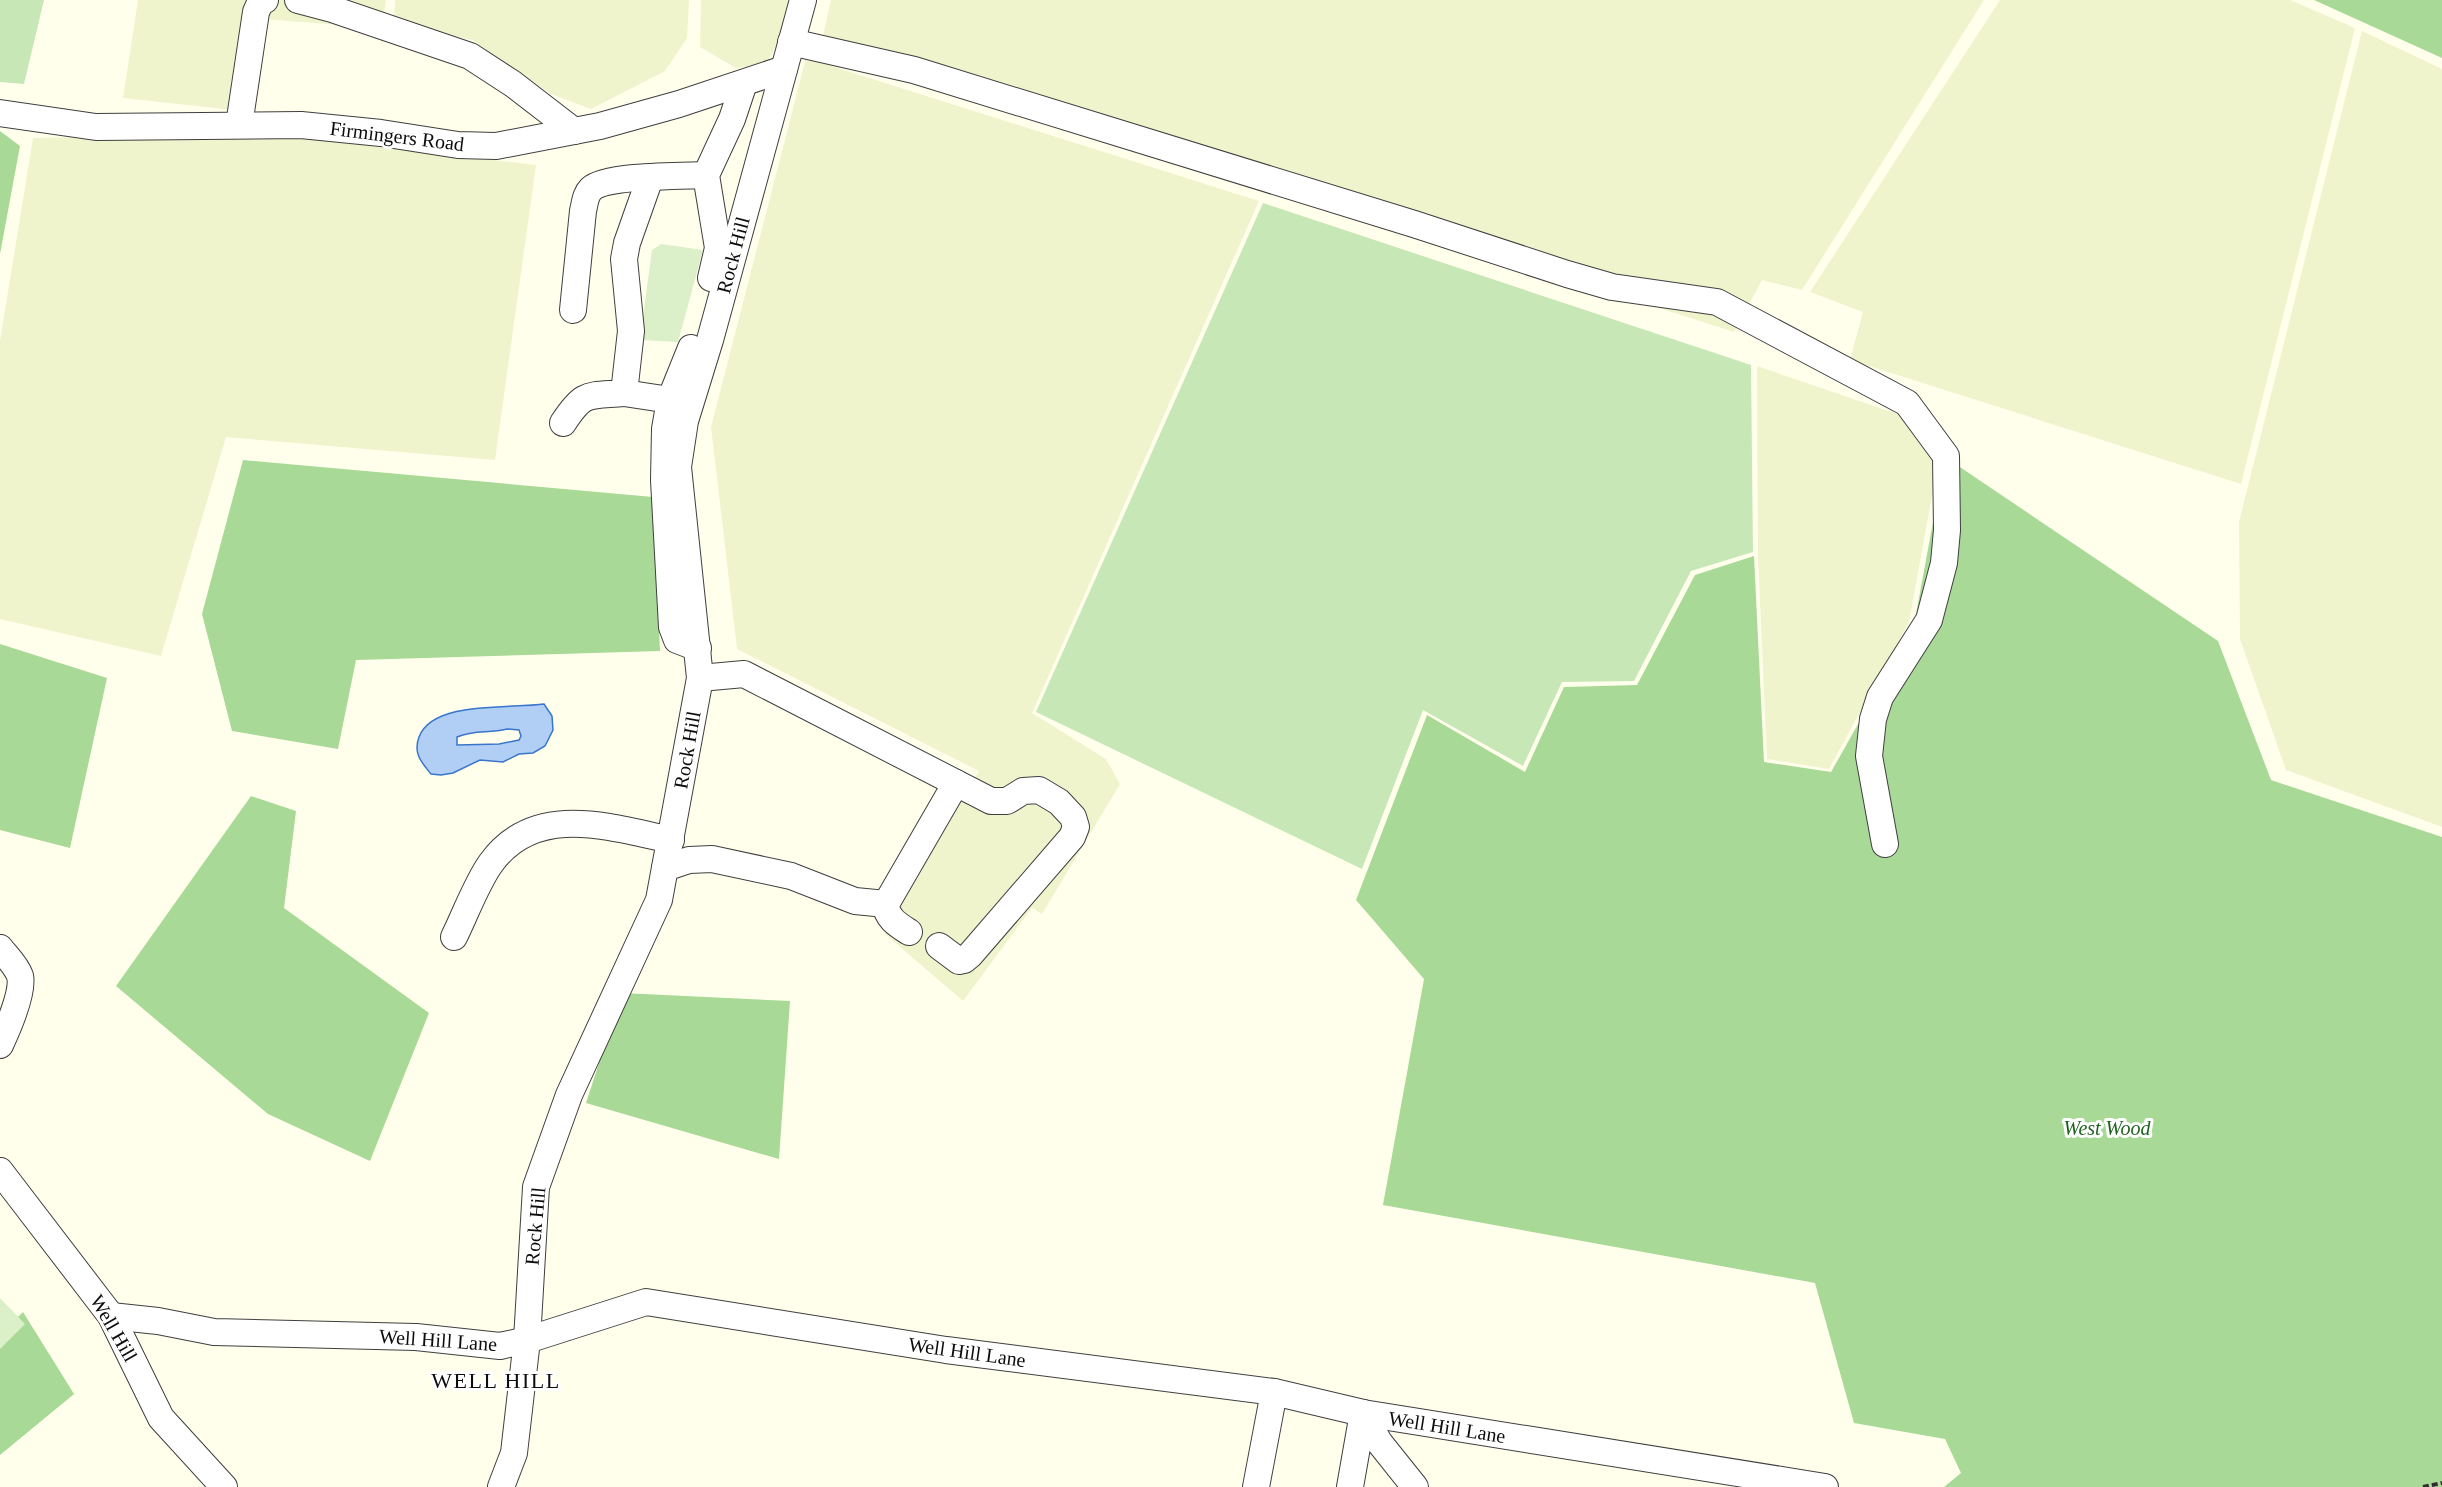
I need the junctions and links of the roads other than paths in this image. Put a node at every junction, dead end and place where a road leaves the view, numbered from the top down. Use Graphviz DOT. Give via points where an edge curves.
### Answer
graph roads {
  1 [pos="265,0"];
  2 [pos="298,0"];
  3 [pos="803,0"];
  4 [pos="791,42"];
  5 [pos="784,69"];
  6 [pos="744,83"];
  7 [pos="0,113"];
  8 [pos="239,125"];
  9 [pos="574,131"];
  10 [pos="706,175"];
  11 [pos="650,178"];
  12 [pos="573,310"];
  13 [pos="624,393"];
  14 [pos="670,400"];
  15 [pos="562,423"];
  16 [pos="698,648"];
  17 [pos="700,678"];
  18 [pos="956,783"];
  19 [pos="671,840"];
  20 [pos="1885,844"];
  21 [pos="665,868"];
  22 [pos="886,904"];
  23 [pos="909,932"];
  24 [pos="454,937"];
  25 [pos="939,946"];
  26 [pos="0,948"];
  27 [pos="0,1045"];
  28 [pos="0,1172"];
  29 [pos="111,1316"];
  30 [pos="527,1340"];
  31 [pos="1274,1392"];
  32 [pos="1362,1413"];
  33 [pos="224,1487"];
  34 [pos="501,1487"];
  35 [pos="1256,1487"];
  36 [pos="1350,1487"];
  37 [pos="1415,1487"];
  38 [pos="1825,1487"];
  1 -- 8 [label="street" via="256,12"];
  2 -- 9 [label="street" via="470,56"];
  3 -- 4 [label="street, Rock Hill"];
  4 -- 5 [label="street, Rock Hill"];
  4 -- 20 [label="street" via="914,70 1612,287 1718,302 1907,403 1946,456 1947,530 1944,563 1929,620 1880,698 1873,719 1869,756"];
  5 -- 6 [label="street, Firmingers Road"];
  5 -- 16 [label="street, Rock Hill" via="685,421 678,467"];
  6 -- 9 [label="street, Firmingers Road"];
  6 -- 10 [label="street"];
  7 -- 8 [label="street, Firmingers Road" via="96,127"];
  8 -- 9 [label="street, Firmingers Road" via="301,125 486,146"];
  10 -- 11 [label="street"];
  10 -- 14 [label="street" via="718,248 687,362"];
  11 -- 12 [label="street" via="608,181 586,196"];
  11 -- 13 [label="street" via="624,259 631,331"];
  13 -- 14 [label="street"];
  13 -- 15 [label="street" via="587,396 576,403"];
  14 -- 16 [label="street" via="663,451 672,627 677,640"];
  16 -- 17 [label="street, Rock Hill"];
  17 -- 18 [label="street" via="744,674"];
  17 -- 19 [label="street, Rock Hill"];
  18 -- 22 [label="street"];
  18 -- 25 [label="street" via="991,801 1007,801 1023,791 1039,790 1059,802 1073,817 1076,827 1072,837 964,960 959,961"];
  19 -- 21 [label="street, Rock Hill"];
  19 -- 24 [label="street" via="576,822 524,834 490,863"];
  21 -- 22 [label="street" via="689,860 712,859 791,876 855,901"];
  21 -- 30 [label="street, Rock Hill" via="659,900 568,1095 536,1187"];
  22 -- 23 [label="street" via="894,923"];
  26 -- 27 [label="street" via="21,980"];
  28 -- 29 [label="street, Well Hill"];
  29 -- 30 [label="street, Well Hill Lane" via="214,1332 416,1337 500,1346"];
  29 -- 33 [label="street, Well Hill" via="161,1418"];
  30 -- 31 [label="street, Well Hill Lane" via="646,1302 946,1350"];
  30 -- 34 [label="street, Rock Hill" via="514,1453"];
  31 -- 32 [label="street, Well Hill Lane"];
  31 -- 35 [label="street"];
  32 -- 36 [label="street"];
  32 -- 37 [label="street" via="1379,1442"];
  32 -- 38 [label="street, Well Hill Lane"];
}
